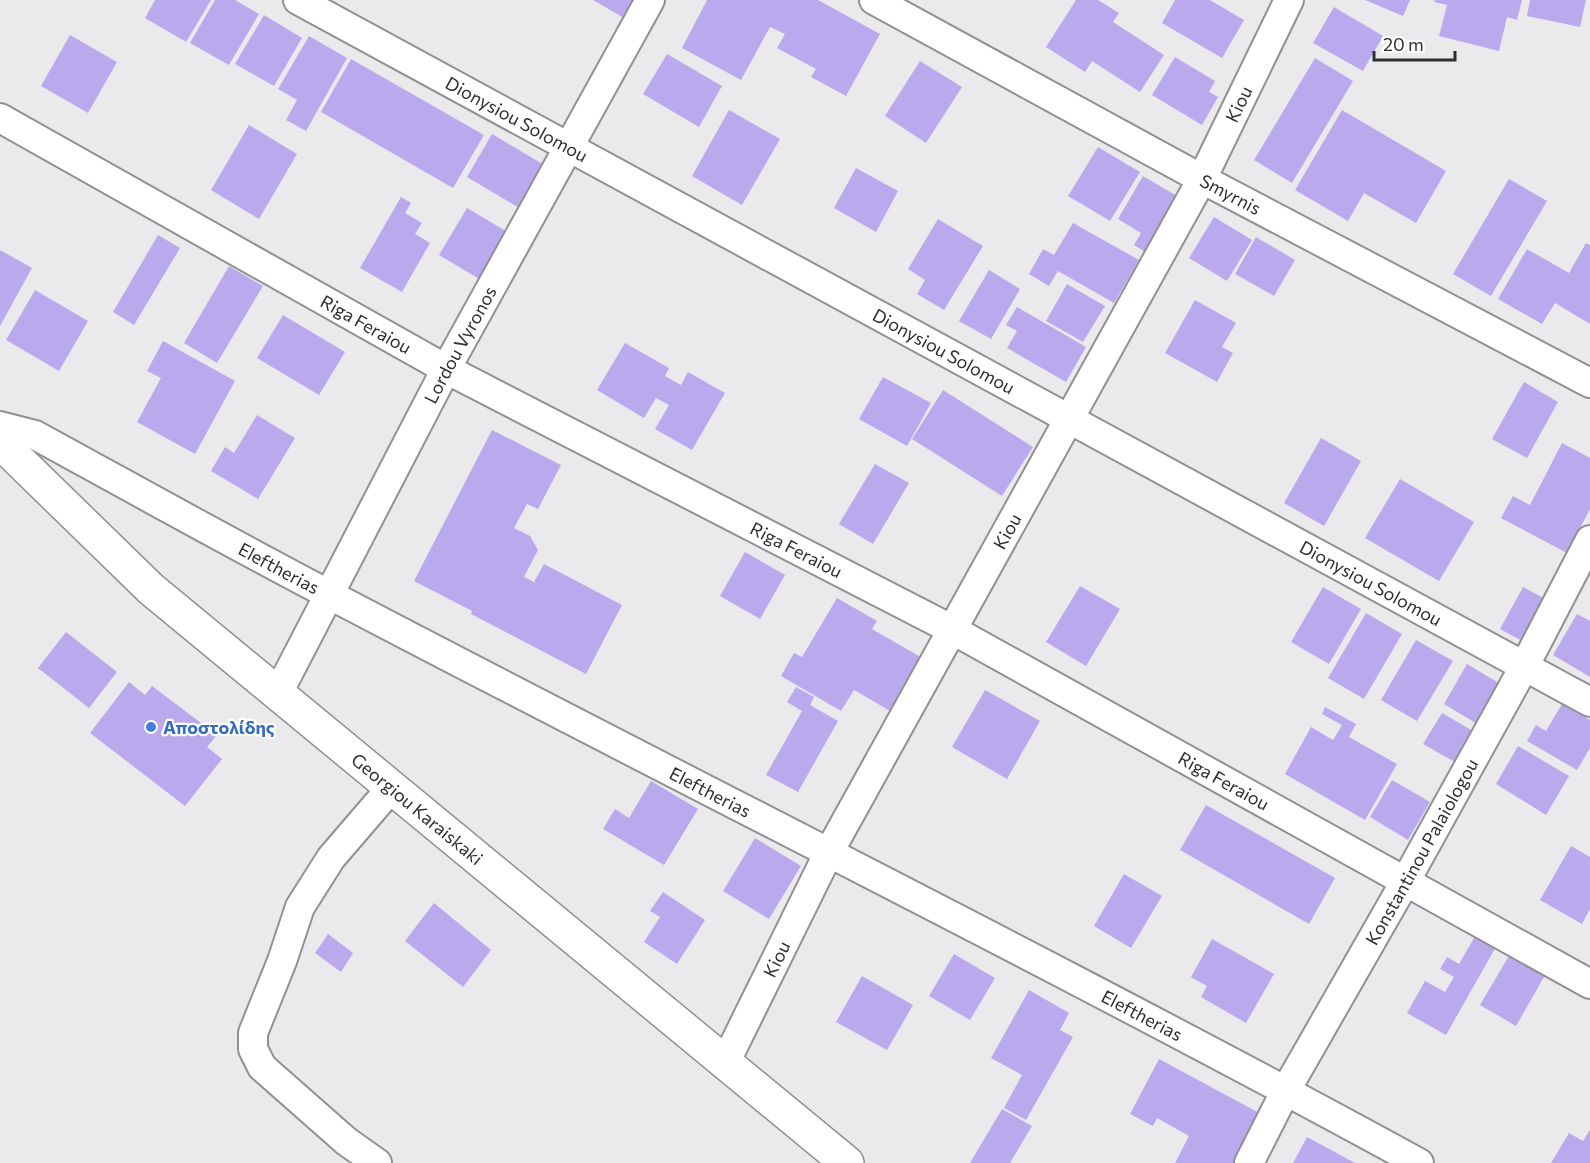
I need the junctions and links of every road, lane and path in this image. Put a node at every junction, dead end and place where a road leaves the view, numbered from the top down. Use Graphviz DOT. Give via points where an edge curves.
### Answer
graph roads {
  1 [pos="298,0"];
  2 [pos="650,0"];
  3 [pos="874,0"];
  4 [pos="1289,0"];
  5 [pos="0,118"];
  6 [pos="569,147"];
  7 [pos="1202,179"];
  8 [pos="446,369"];
  9 [pos="1590,383"];
  10 [pos="1069,419"];
  11 [pos="0,426"];
  12 [pos="0,442"];
  13 [pos="1590,540"];
  14 [pos="330,595"];
  15 [pos="951,629"];
  16 [pos="1524,667"];
  17 [pos="278,693"];
  18 [pos="1590,702"];
  19 [pos="392,787"];
  20 [pos="829,852"];
  21 [pos="1405,882"];
  22 [pos="1590,984"];
  23 [pos="725,1063"];
  24 [pos="1286,1090"];
  25 [pos="377,1163"];
  26 [pos="847,1163"];
  27 [pos="1249,1163"];
  28 [pos="1419,1163"];
  1 -- 6 [label="street, Dionysiou Solomou"];
  2 -- 6 [label="street, Lordou Vyronos"];
  3 -- 7 [label="street, Smyrnis"];
  4 -- 7 [label="street, Kiou"];
  5 -- 8 [label="street, Riga Feraiou"];
  6 -- 8 [label="street, Lordou Vyronos"];
  6 -- 10 [label="street, Dionysiou Solomou"];
  7 -- 9 [label="street, Smyrnis"];
  7 -- 10 [label="street, Kiou"];
  8 -- 14 [label="street, Lordou Vyronos"];
  8 -- 15 [label="street, Riga Feraiou"];
  10 -- 15 [label="street, Kiou"];
  10 -- 16 [label="street, Dionysiou Solomou"];
  11 -- 14 [label="street, Eleftherias" via="35,435"];
  12 -- 17 [label="street, Georgiou Karaiskaki" via="151,589"];
  13 -- 16 [label="street, Konstantinou Palaiologou"];
  14 -- 17 [label="street, Lordou Vyronos"];
  14 -- 20 [label="street, Eleftherias"];
  15 -- 20 [label="street, Kiou"];
  15 -- 21 [label="street, Riga Feraiou"];
  16 -- 18 [label="street, Dionysiou Solomou"];
  16 -- 21 [label="street, Konstantinou Palaiologou"];
  17 -- 19 [label="street, Georgiou Karaiskaki"];
  19 -- 23 [label="street, Georgiou Karaiskaki"];
  19 -- 25 [label="street" via="331,858 300,907 253,1033 253,1049 262,1067"];
  20 -- 23 [label="street, Kiou"];
  20 -- 24 [label="street, Eleftherias"];
  21 -- 22 [label="street, Riga Feraiou"];
  21 -- 24 [label="street, Konstantinou Palaiologou"];
  23 -- 26 [label="street, Georgiou Karaiskaki"];
  24 -- 27 [label="street, Konstantinou Palaiologou"];
  24 -- 28 [label="street, Eleftherias"];
}
